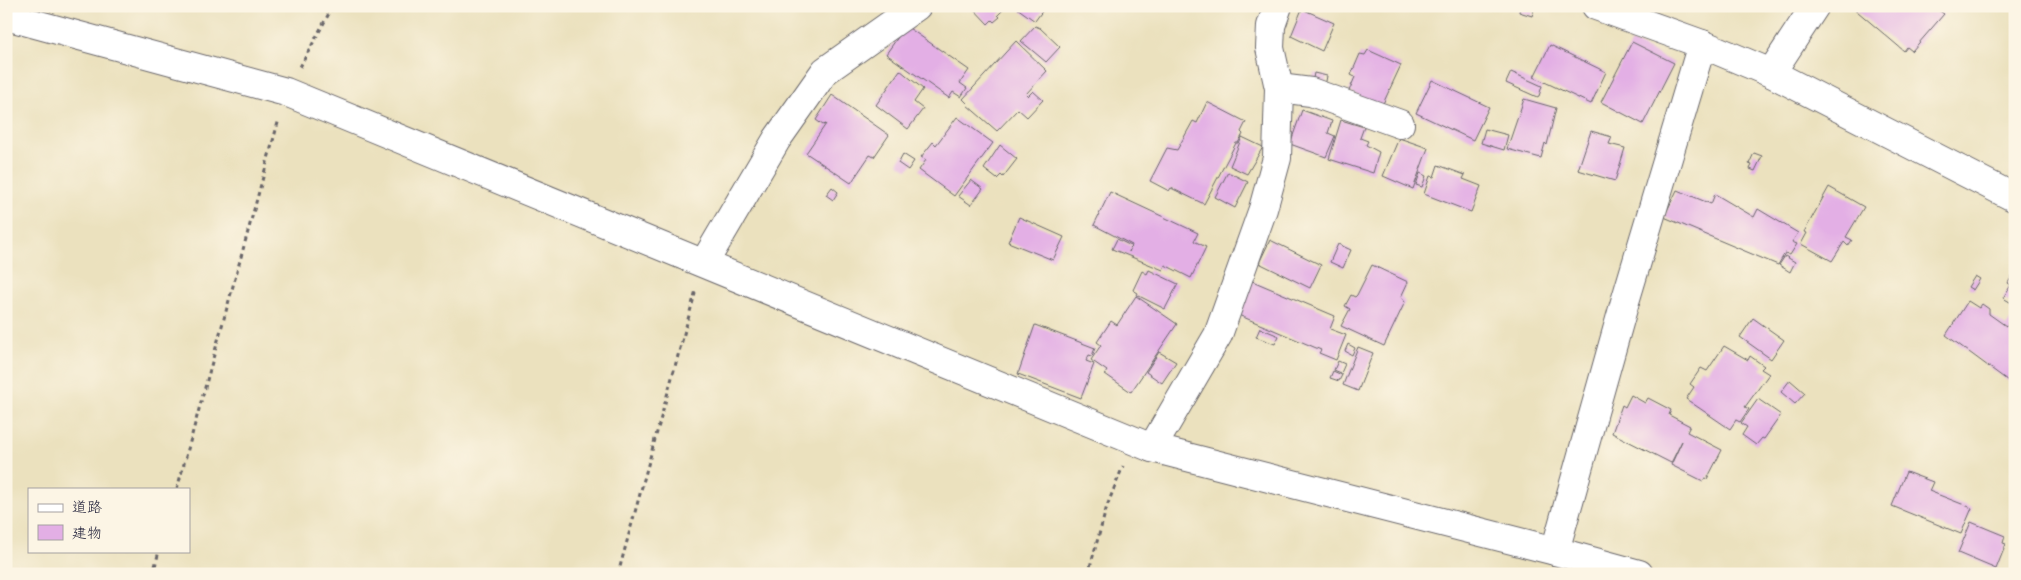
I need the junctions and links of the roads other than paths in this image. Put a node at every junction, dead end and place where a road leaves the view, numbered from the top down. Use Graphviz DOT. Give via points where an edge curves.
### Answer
graph roads {
  1 [pos="917,6"];
  2 [pos="1278,6"];
  3 [pos="1596,6"];
  4 [pos="1815,6"];
  5 [pos="6,16"];
  6 [pos="1702,44"];
  7 [pos="1771,72"];
  8 [pos="1280,88"];
  9 [pos="1400,124"];
  10 [pos="2015,198"];
  11 [pos="704,263"];
  12 [pos="1142,444"];
  13 [pos="1555,551"];
  14 [pos="1639,574"];
  1 -- 11 [label="street" via="826,71 777,139"];
  2 -- 8 [label="street" via="1271,26 1270,48"];
  3 -- 6 [label="street"];
  4 -- 7 [label="street"];
  5 -- 11 [label="street" via="286,92"];
  6 -- 7 [label="street"];
  6 -- 13 [label="street"];
  7 -- 10 [label="street"];
  8 -- 9 [label="street" via="1311,92"];
  8 -- 12 [label="street" via="1277,158 1263,209 1218,335"];
  11 -- 12 [label="street"];
  12 -- 13 [label="street"];
  13 -- 14 [label="street"];
}
